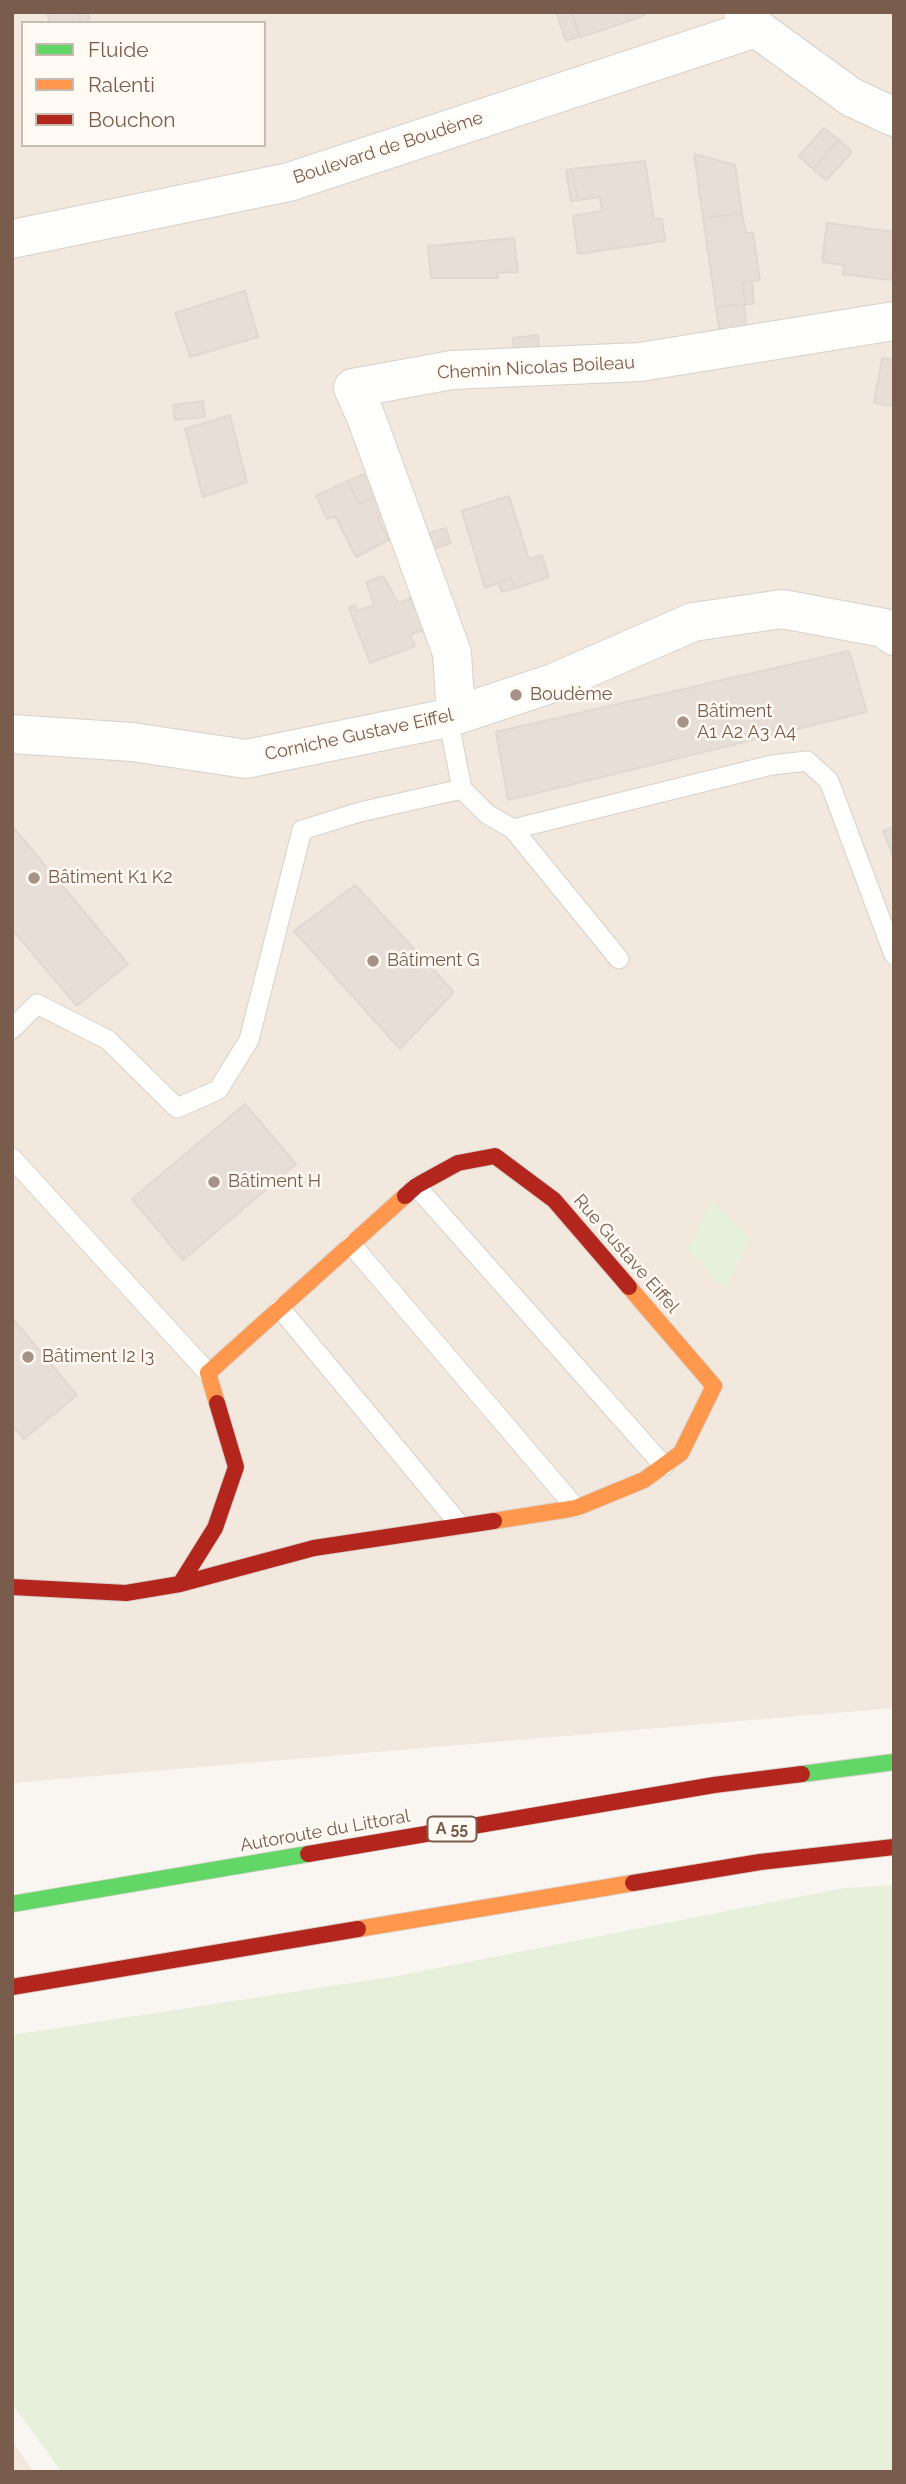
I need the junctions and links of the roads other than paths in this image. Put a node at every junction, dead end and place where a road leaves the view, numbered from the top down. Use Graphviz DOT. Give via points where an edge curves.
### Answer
graph roads {
  1 [pos="750,20"];
  2 [pos="894,117"];
  3 [pos="12,239"];
  4 [pos="894,321"];
  5 [pos="894,636"];
  6 [pos="452,716"];
  7 [pos="12,734"];
  8 [pos="461,789"];
  9 [pos="513,829"];
  10 [pos="894,956"];
  11 [pos="619,959"];
  12 [pos="12,1029"];
  13 [pos="12,1158"];
  14 [pos="416,1186"];
  15 [pos="351,1244"];
  16 [pos="280,1308"];
  17 [pos="208,1373"];
  18 [pos="664,1466"];
  19 [pos="576,1508"];
  20 [pos="460,1525"];
  21 [pos="180,1584"];
  22 [pos="12,1587"];
  23 [pos="894,1762"];
  24 [pos="894,1847"];
  25 [pos="12,1904"];
  26 [pos="12,1987"];
  1 -- 2 [label="street" via="851,97"];
  1 -- 3 [label="street, Boulevard de Boudème" via="289,181"];
  4 -- 6 [label="street, Chemin Nicolas Boileau" via="640,362 452,370 353,388 452,653"];
  5 -- 6 [label="street, Corniche Gustave Eiffel" via="884,628 782,609 692,622 553,683"];
  6 -- 7 [label="street, Corniche Gustave Eiffel" via="246,759 132,742"];
  6 -- 8 [label="lane"];
  8 -- 9 [label="lane" via="487,814"];
  8 -- 12 [label="lane" via="302,830 248,1040 218,1090 177,1108 108,1040 37,1004"];
  9 -- 10 [label="lane" via="772,765 807,761 829,781"];
  9 -- 11 [label="lane"];
  13 -- 17 [label="lane"];
  14 -- 15 [label="main road, Rue Gustave Eiffel"];
  14 -- 18 [label="lane"];
  14 -- 18 [label="main road, Rue Gustave Eiffel" via="458,1163 495,1156 554,1200 714,1386 681,1453"];
  15 -- 16 [label="main road, Rue Gustave Eiffel"];
  15 -- 19 [label="lane"];
  16 -- 17 [label="main road, Rue Gustave Eiffel"];
  16 -- 20 [label="lane"];
  17 -- 21 [label="main road" via="236,1467 215,1528"];
  18 -- 19 [label="main road, Rue Gustave Eiffel" via="644,1480"];
  19 -- 20 [label="main road, Rue Gustave Eiffel"];
  20 -- 21 [label="main road, Rue Gustave Eiffel" via="314,1548"];
  21 -- 22 [label="main road, Rue Gustave Eiffel" via="126,1593"];
  23 -- 25 [label="main road, Autoroute du Littoral / A 55" via="714,1785"];
  24 -- 26 [label="main road" via="760,1861"];
}
